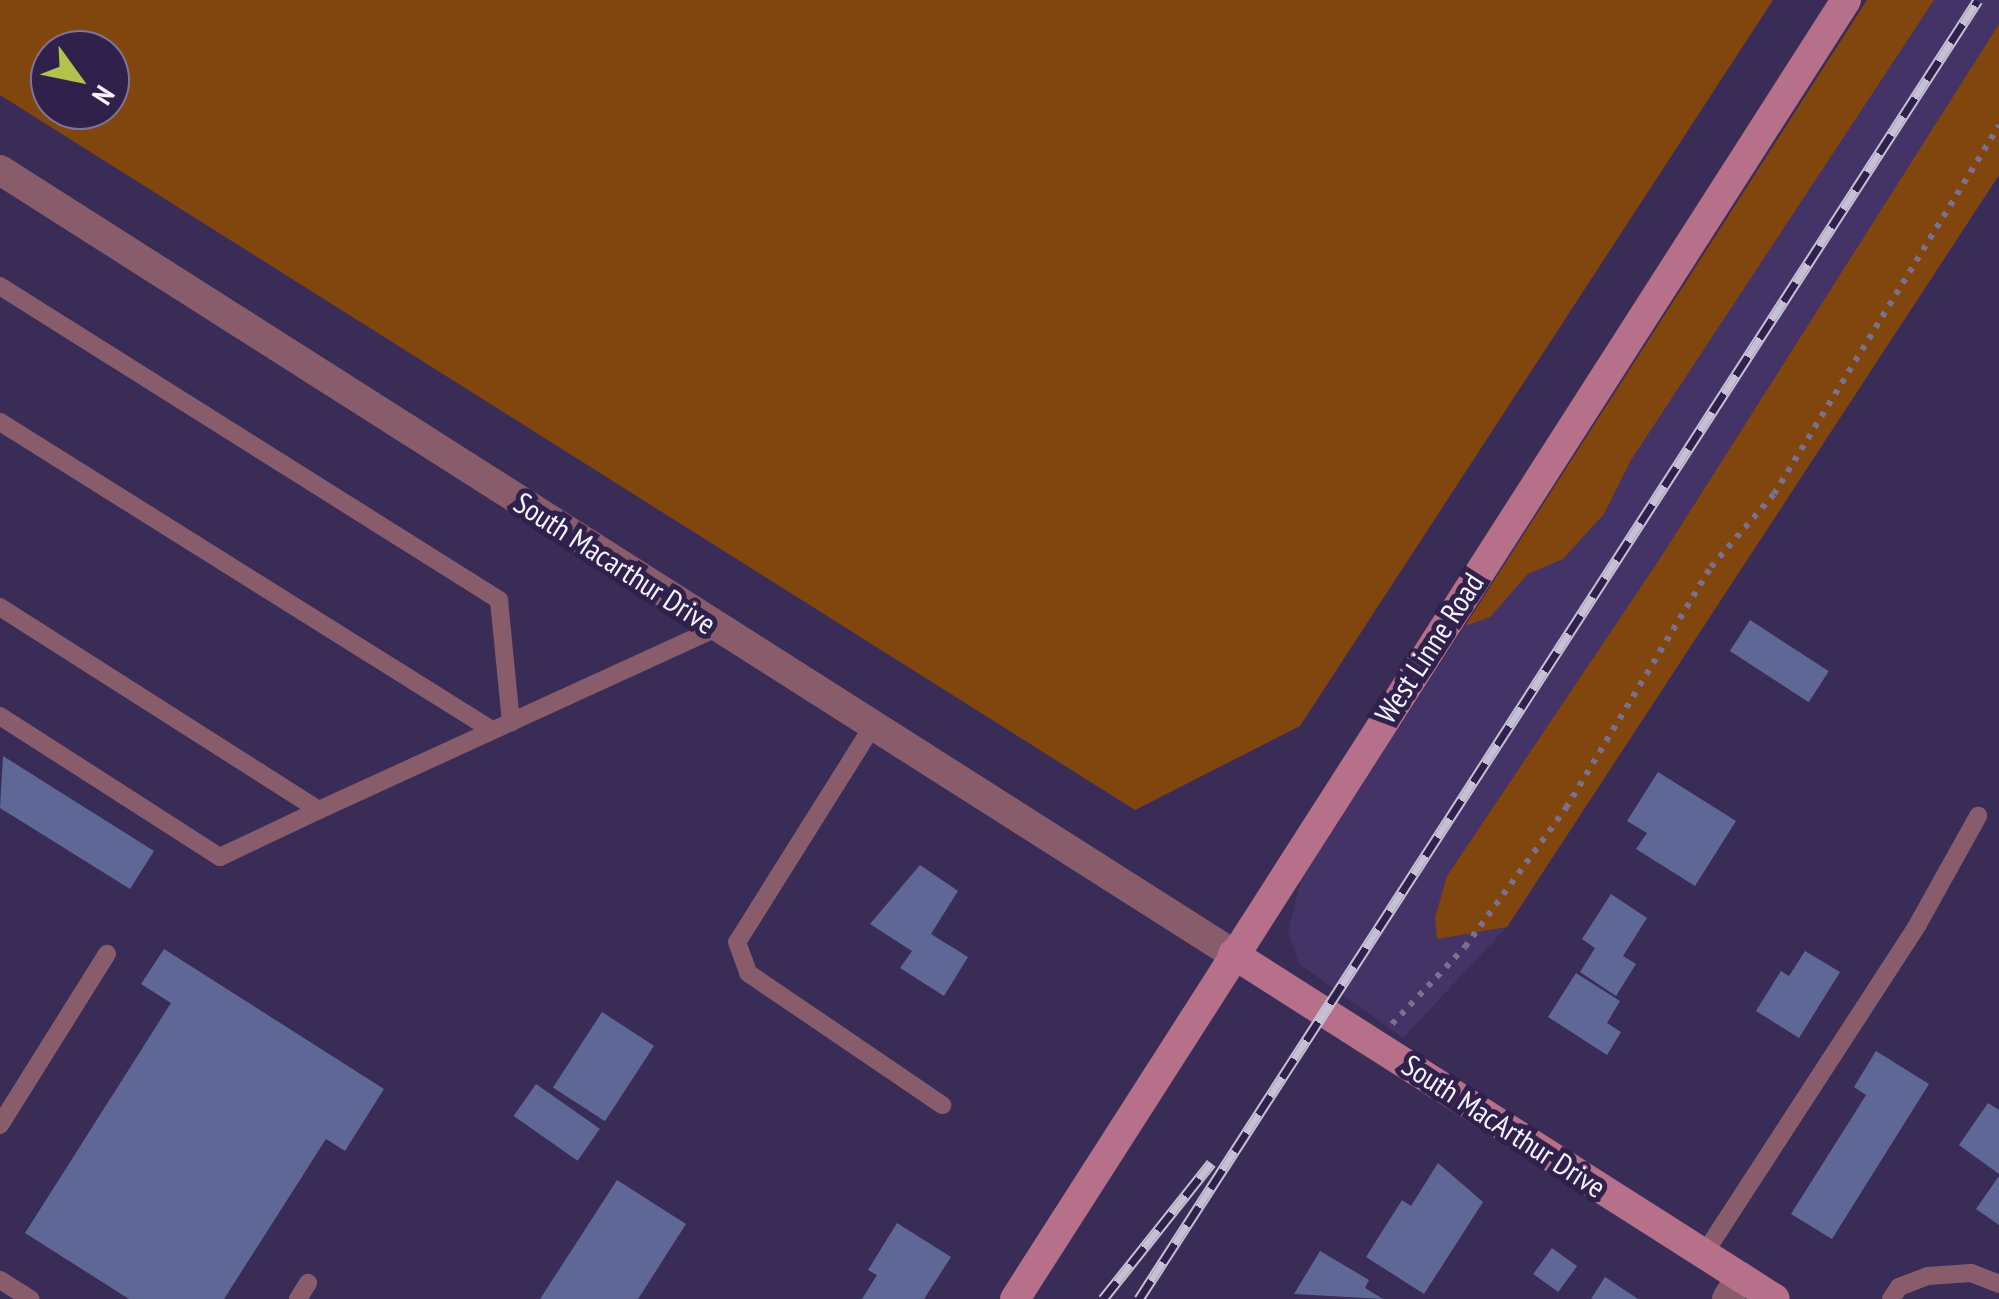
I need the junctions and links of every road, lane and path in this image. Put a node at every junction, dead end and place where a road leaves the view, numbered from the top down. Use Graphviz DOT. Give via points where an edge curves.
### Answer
graph roads {
  1 [pos="1846,0"];
  2 [pos="1999,125"];
  3 [pos="0,170"];
  4 [pos="0,286"];
  5 [pos="0,422"];
  6 [pos="0,608"];
  7 [pos="716,628"];
  8 [pos="0,716"];
  9 [pos="511,722"];
  10 [pos="874,724"];
  11 [pos="492,730"];
  12 [pos="319,810"];
  13 [pos="1978,816"];
  14 [pos="108,954"];
  15 [pos="1233,954"];
  16 [pos="1378,1044"];
  17 [pos="942,1105"];
  18 [pos="0,1125"];
  19 [pos="1704,1254"];
  20 [pos="0,1280"];
  21 [pos="1999,1284"];
  22 [pos="1734,1288"];
  23 [pos="30,1299"];
  24 [pos="1015,1299"];
  25 [pos="1775,1299"];
  26 [pos="1891,1299"];
  1 -- 15 [label="street, West Linne Road"];
  2 -- 16 [label="path" via="1774,494 1711,567 1566,808 1465,947 1402,1009"];
  3 -- 7 [label="street, South Macarthur Drive"];
  4 -- 9 [label="lane" via="500,600"];
  5 -- 11 [label="lane"];
  6 -- 12 [label="lane"];
  7 -- 9 [label="lane"];
  7 -- 10 [label="street, South Macarthur Drive"];
  8 -- 12 [label="lane" via="220,856"];
  9 -- 11 [label="lane"];
  10 -- 15 [label="street, South Macarthur Drive"];
  10 -- 17 [label="lane" via="738,942 748,973"];
  11 -- 12 [label="lane"];
  13 -- 19 [label="lane" via="1918,924"];
  14 -- 18 [label="lane"];
  15 -- 16 [label="street, South MacArthur Drive"];
  15 -- 24 [label="street, West Linne Road"];
  16 -- 19 [label="street, South MacArthur Drive"];
  19 -- 22 [label="street, South MacArthur Drive"];
  20 -- 23 [label="lane"];
  21 -- 26 [label="lane" via="1972,1273 1928,1276 1900,1287"];
  22 -- 25 [label="street, South MacArthur Drive"];
}
